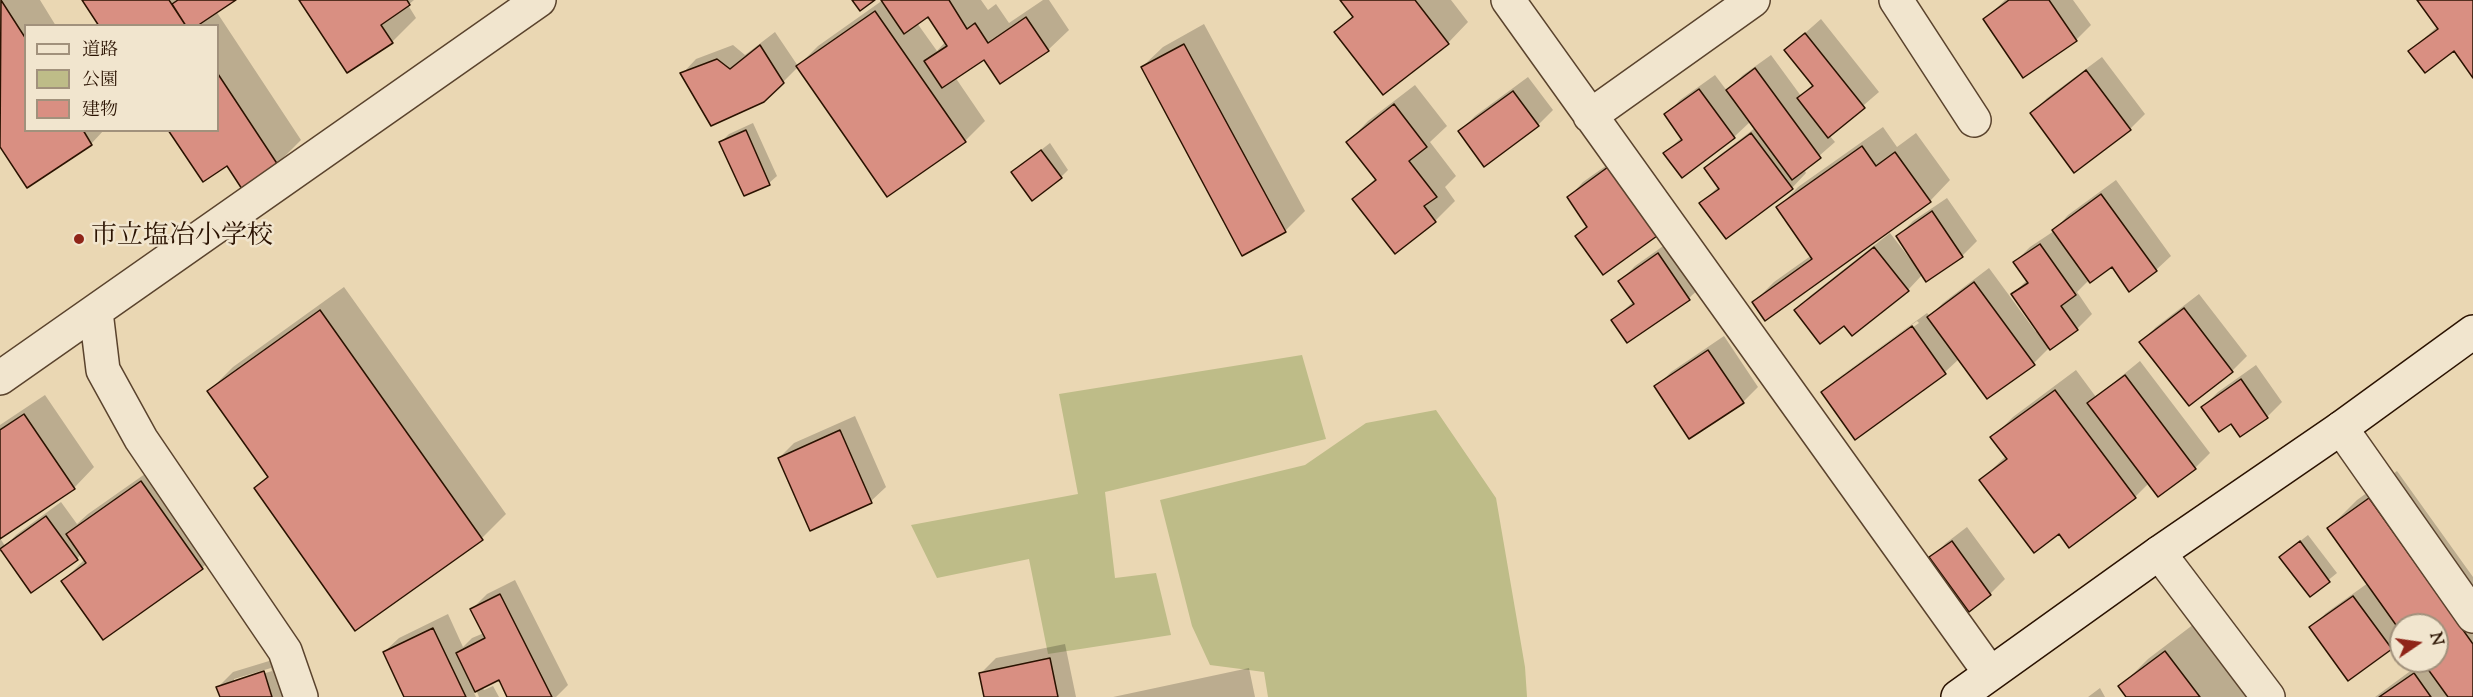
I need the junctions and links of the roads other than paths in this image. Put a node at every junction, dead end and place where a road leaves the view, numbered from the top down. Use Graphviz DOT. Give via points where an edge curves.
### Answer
graph roads {
  1 [pos="539,0"];
  2 [pos="1508,0"];
  3 [pos="1753,0"];
  4 [pos="1896,0"];
  5 [pos="1590,116"];
  6 [pos="1974,120"];
  7 [pos="96,312"];
  8 [pos="2473,332"];
  9 [pos="0,378"];
  10 [pos="2341,428"];
  11 [pos="2159,553"];
  12 [pos="2473,616"];
  13 [pos="1990,673"];
  14 [pos="1960,696"];
  15 [pos="301,697"];
  16 [pos="2268,697"];
  1 -- 7 [label="street"];
  2 -- 5 [label="street"];
  3 -- 5 [label="street"];
  4 -- 6 [label="street"];
  5 -- 13 [label="street"];
  7 -- 9 [label="street"];
  7 -- 15 [label="street" via="103,370 141,439 285,651"];
  8 -- 10 [label="street"];
  10 -- 11 [label="street"];
  10 -- 12 [label="street"];
  11 -- 13 [label="street"];
  11 -- 16 [label="street"];
  13 -- 14 [label="street"];
}
